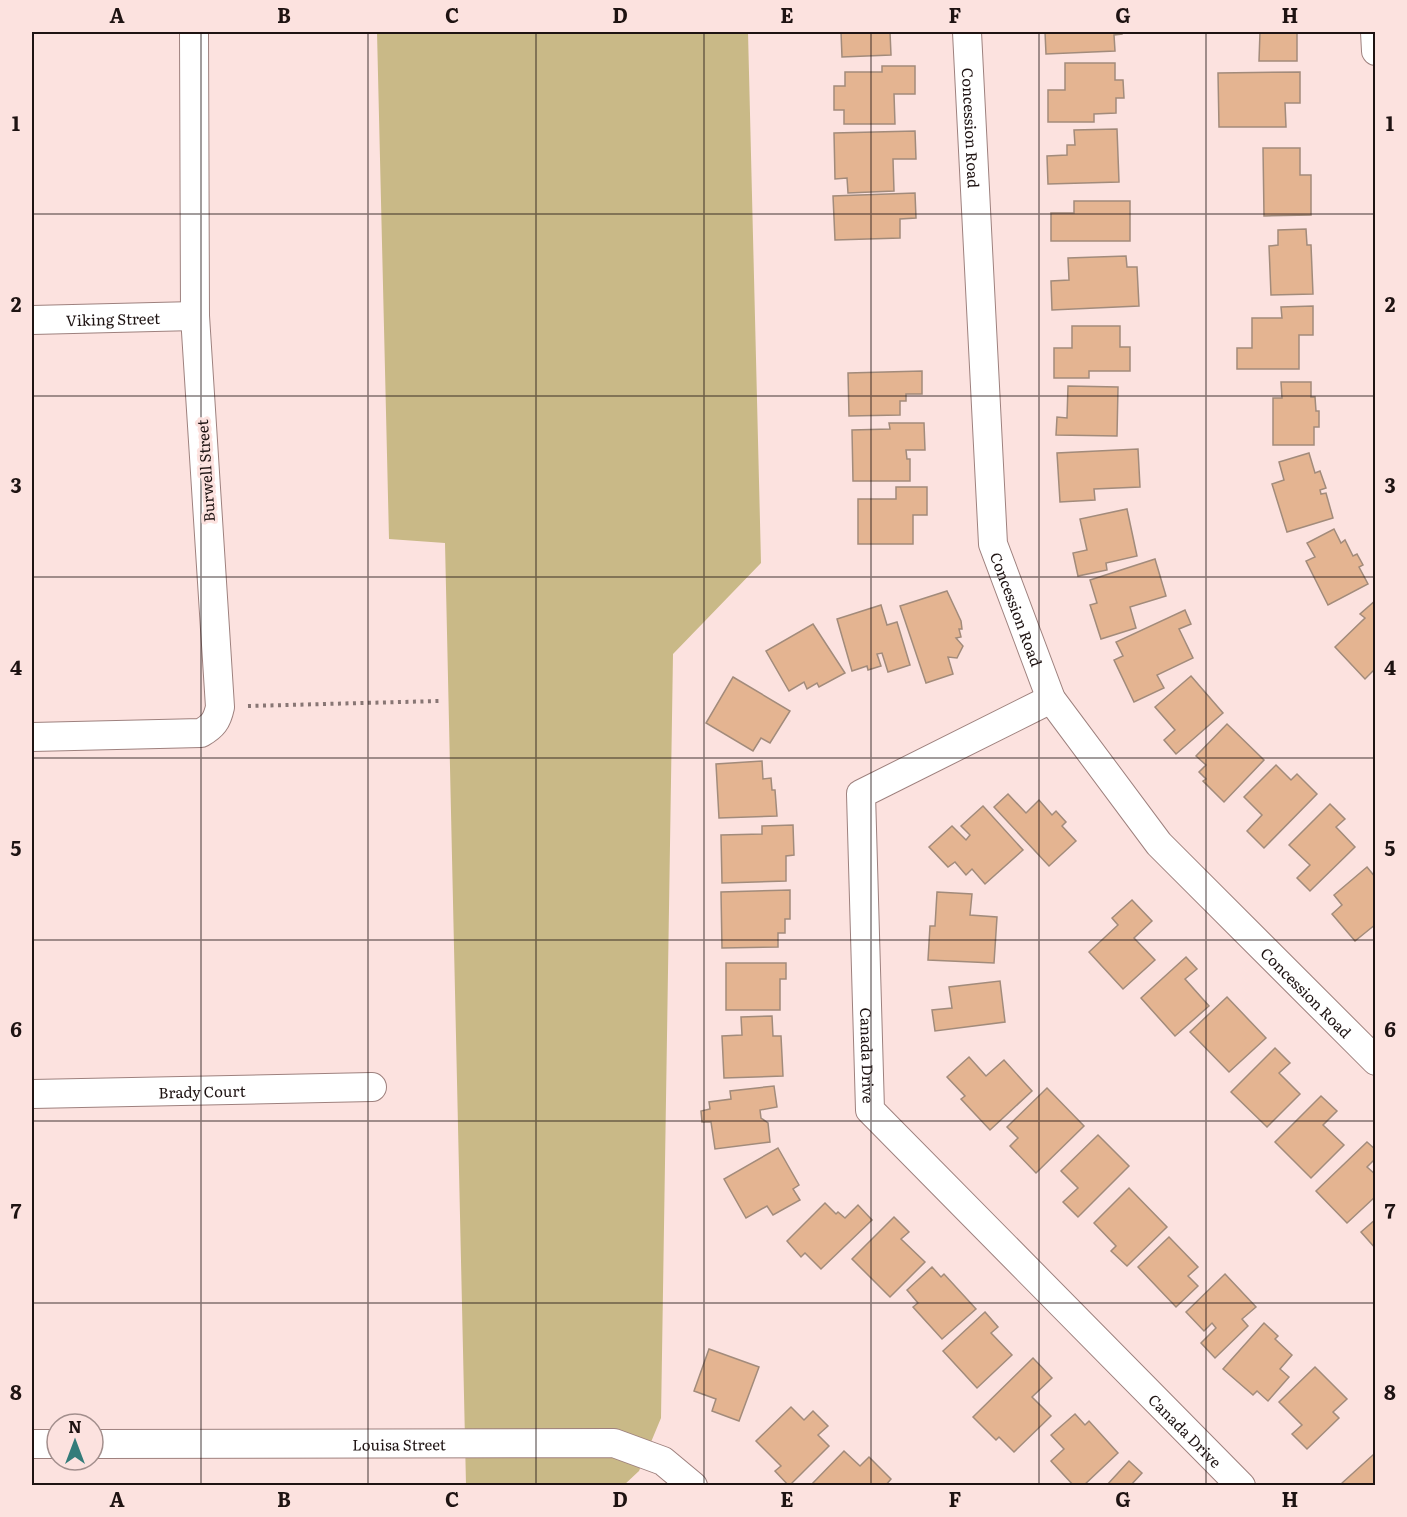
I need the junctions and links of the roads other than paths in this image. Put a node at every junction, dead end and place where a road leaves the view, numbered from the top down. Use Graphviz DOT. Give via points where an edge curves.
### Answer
graph roads {
  1 [pos="194,32"];
  2 [pos="968,32"];
  3 [pos="1375,32"];
  4 [pos="1376,51"];
  5 [pos="195,316"];
  6 [pos="32,321"];
  7 [pos="1051,699"];
  8 [pos="32,737"];
  9 [pos="1376,1061"];
  10 [pos="372,1087"];
  11 [pos="32,1094"];
  12 [pos="105,1444"];
  13 [pos="693,1485"];
  14 [pos="1241,1485"];
  1 -- 5 [label="street, Burwell Street"];
  2 -- 7 [label="street, Concession Road" via="993,544"];
  3 -- 4 [label="street"];
  5 -- 6 [label="street, Viking Street"];
  5 -- 8 [label="street, Burwell Street" via="220,707 214,725 201,733"];
  7 -- 9 [label="street, Concession Road" via="1159,844"];
  7 -- 14 [label="street, Canada Drive" via="861,794 870,1110"];
  10 -- 11 [label="street, Brady Court"];
  12 -- 13 [label="street, Louisa Street" via="614,1443 663,1461"];
}
